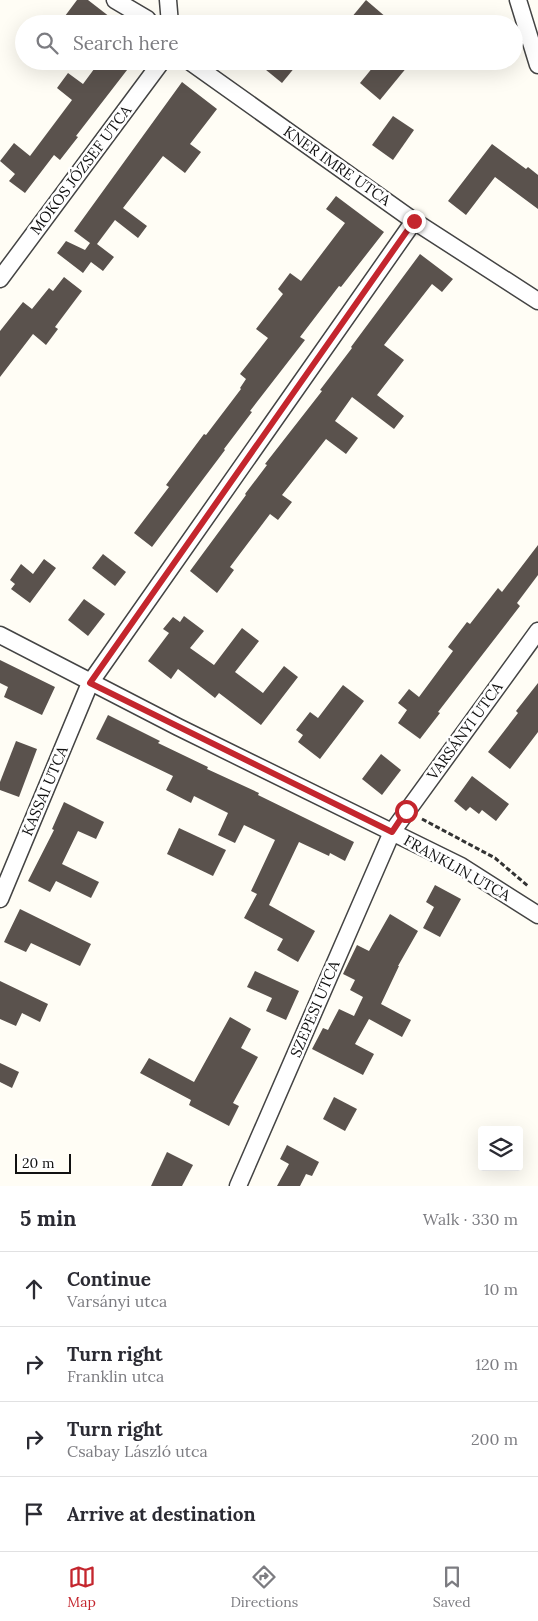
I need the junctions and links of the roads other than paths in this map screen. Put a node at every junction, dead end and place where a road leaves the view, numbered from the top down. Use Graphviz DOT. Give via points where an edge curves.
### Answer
graph roads {
  1 [pos="114,0"];
  2 [pos="168,0"];
  3 [pos="518,0"];
  4 [pos="140,15"];
  5 [pos="169,15"];
  6 [pos="523,15"];
  7 [pos="523,16"];
  8 [pos="538,65"];
  9 [pos="155,70"];
  10 [pos="202,70"];
  11 [pos="414,221"];
  12 [pos="0,278"];
  13 [pos="538,301"];
  14 [pos="538,631"];
  15 [pos="0,635"];
  16 [pos="90,683"];
  17 [pos="392,832"];
  18 [pos="0,899"];
  19 [pos="536,911"];
  20 [pos="238,1186"];
  1 -- 4 [label="street"];
  2 -- 5 [label="street"];
  3 -- 6 [label="street"];
  7 -- 8 [label="street"];
  9 -- 12 [label="street, MOKOS JÓZSEF UTCA"];
  10 -- 11 [label="street, KNER IMRE UTCA"];
  11 -- 13 [label="street, KNER IMRE UTCA"];
  11 -- 16 [label="street, KASSAI UTCA"];
  14 -- 17 [label="street, VARSÁNYI UTCA"];
  15 -- 16 [label="street, FRANKLIN UTCA"];
  16 -- 17 [label="street, FRANKLIN UTCA"];
  16 -- 18 [label="street, KASSAI UTCA"];
  17 -- 19 [label="street, FRANKLIN UTCA" via="462,866"];
  17 -- 20 [label="street, SZEPESI UTCA"];
}
